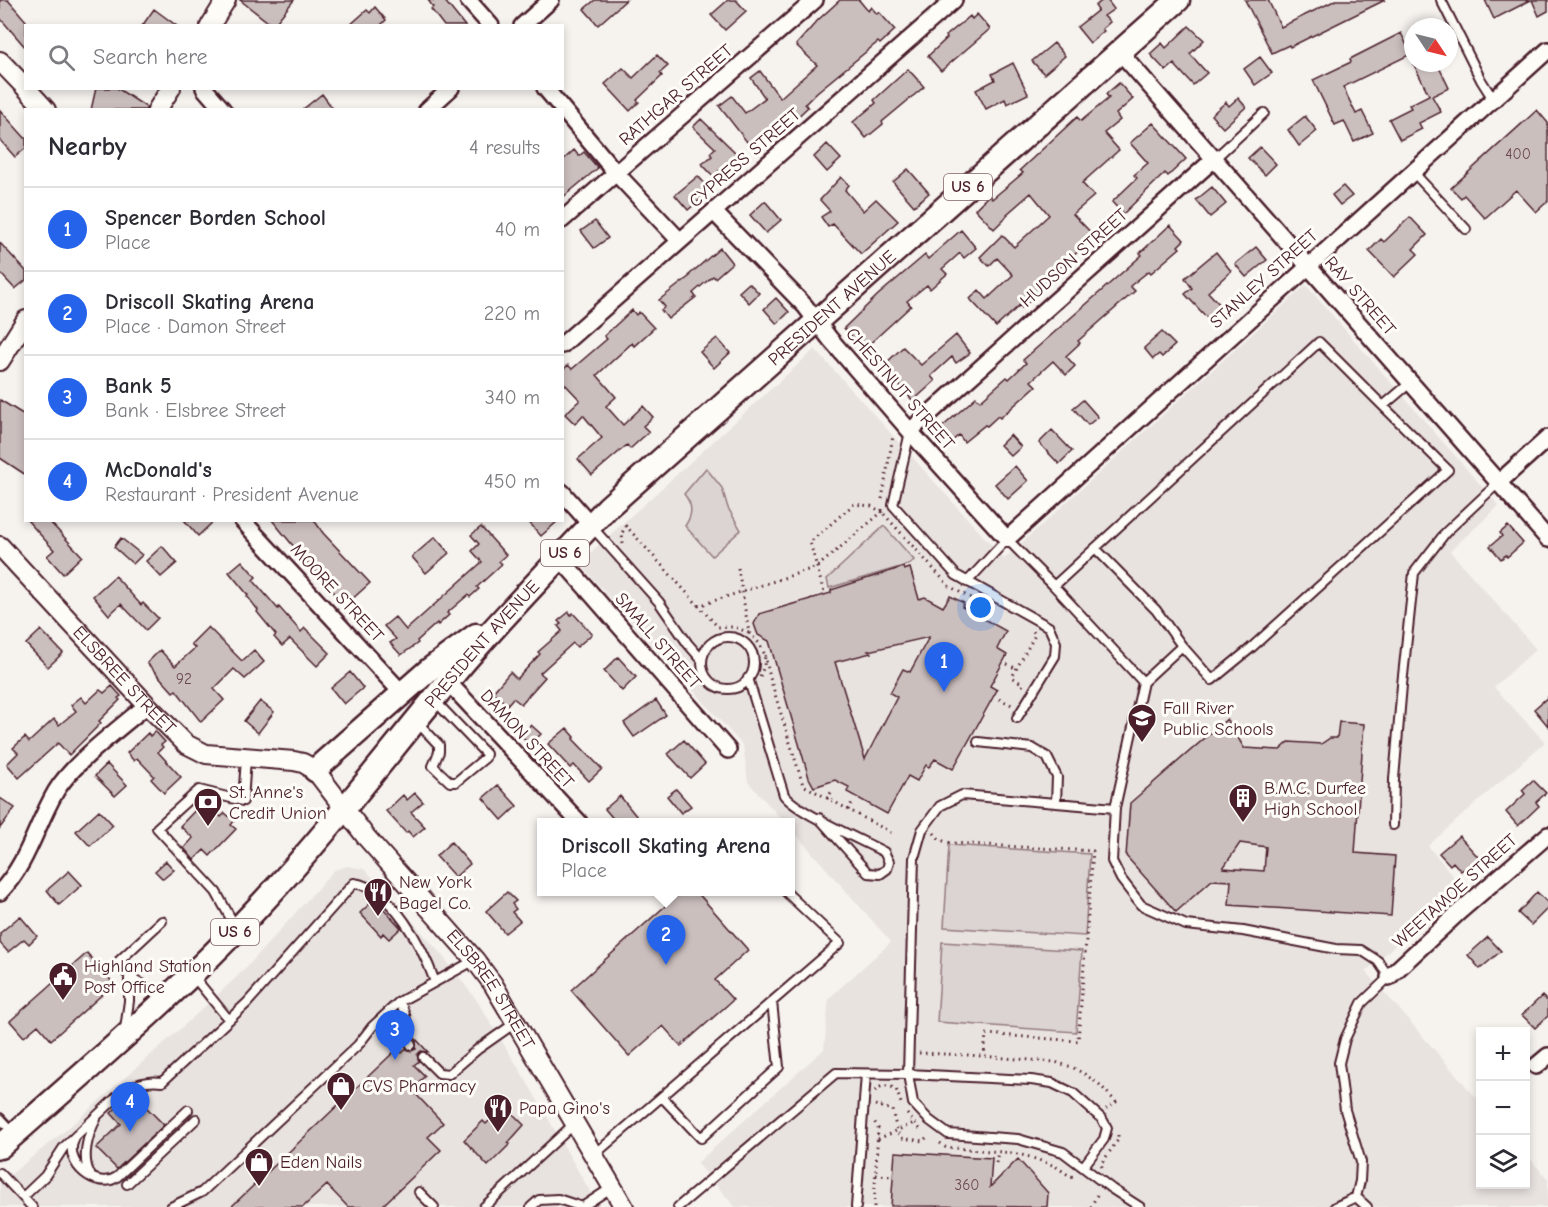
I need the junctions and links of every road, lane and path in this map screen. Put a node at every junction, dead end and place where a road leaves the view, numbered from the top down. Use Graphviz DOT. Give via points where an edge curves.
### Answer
graph roads {
  1 [pos="226,0"];
  2 [pos="468,0"];
  3 [pos="551,0"];
  4 [pos="815,0"];
  5 [pos="954,0"];
  6 [pos="1178,0"];
  7 [pos="1441,0"];
  8 [pos="211,24"];
  9 [pos="489,24"];
  10 [pos="524,24"];
  11 [pos="1548,51"];
  12 [pos="1120,52"];
  13 [pos="1,64"];
  14 [pos="24,86"];
  15 [pos="28,90"];
  16 [pos="170,90"];
  17 [pos="206,90"];
  18 [pos="449,90"];
  19 [pos="547,90"];
  20 [pos="1493,99"];
  21 [pos="44,108"];
  22 [pos="158,108"];
  23 [pos="221,108"];
  24 [pos="429,108"];
  25 [pos="562,108"];
  26 [pos="564,111"];
  27 [pos="1264,113"];
  28 [pos="1213,160"];
  29 [pos="1413,172"];
  30 [pos="616,173"];
  31 [pos="714,212"];
  32 [pos="564,218"];
  33 [pos="1466,229"];
  34 [pos="680,241"];
  35 [pos="1308,265"];
  36 [pos="817,322"];
  37 [pos="24,323"];
  38 [pos="564,343"];
  39 [pos="0,361"];
  40 [pos="1410,383"];
  41 [pos="1383,406"];
  42 [pos="910,431"];
  43 [pos="1548,438"];
  44 [pos="1497,484"];
  45 [pos="564,494"];
  46 [pos="244,522"];
  47 [pos="591,525"];
  48 [pos="1007,539"];
  49 [pos="1548,539"];
  50 [pos="623,544"];
  51 [pos="0,546"];
  52 [pos="1095,548"];
  53 [pos="560,558"];
  54 [pos="817,567"];
  55 [pos="738,568"];
  56 [pos="967,582"];
  57 [pos="1054,586"];
  58 [pos="742,591"];
  59 [pos="824,593"];
  60 [pos="698,606"];
  61 [pos="508,612"];
  62 [pos="749,633"];
  63 [pos="1182,646"];
  64 [pos="765,655"];
  65 [pos="702,660"];
  66 [pos="1007,664"];
  67 [pos="1017,669"];
  68 [pos="748,678"];
  69 [pos="1143,682"];
  70 [pos="759,687"];
  71 [pos="440,691"];
  72 [pos="402,693"];
  73 [pos="147,705"];
  74 [pos="1017,718"];
  75 [pos="415,721"];
  76 [pos="978,742"];
  77 [pos="728,750"];
  78 [pos="247,757"];
  79 [pos="315,770"];
  80 [pos="833,789"];
  81 [pos="827,799"];
  82 [pos="853,801"];
  83 [pos="1056,803"];
  84 [pos="344,808"];
  85 [pos="1115,808"];
  86 [pos="848,810"];
  87 [pos="575,818"];
  88 [pos="819,818"];
  89 [pos="1393,825"];
  90 [pos="892,833"];
  91 [pos="934,833"];
  92 [pos="1548,835"];
  93 [pos="0,892"];
  94 [pos="791,896"];
  95 [pos="162,921"];
  96 [pos="237,930"];
  97 [pos="475,960"];
  98 [pos="192,975"];
  99 [pos="129,976"];
  100 [pos="1389,977"];
  101 [pos="435,982"];
  102 [pos="166,999"];
  103 [pos="399,1002"];
  104 [pos="771,1002"];
  105 [pos="229,1020"];
  106 [pos="516,1022"];
  107 [pos="124,1037"];
  108 [pos="411,1045"];
  109 [pos="984,1056"];
  110 [pos="1548,1056"];
  111 [pos="423,1057"];
  112 [pos="1536,1066"];
  113 [pos="866,1074"];
  114 [pos="908,1074"];
  115 [pos="662,1097"];
  116 [pos="873,1104"];
  117 [pos="188,1110"];
  118 [pos="101,1111"];
  119 [pos="196,1119"];
  120 [pos="575,1123"];
  121 [pos="914,1123"];
  122 [pos="897,1131"];
  123 [pos="5,1133"];
  124 [pos="77,1134"];
  125 [pos="929,1135"];
  126 [pos="878,1139"];
  127 [pos="998,1152"];
  128 [pos="594,1155"];
  129 [pos="996,1163"];
  130 [pos="1083,1167"];
  131 [pos="0,1173"];
  132 [pos="876,1175"];
  133 [pos="893,1176"];
  134 [pos="92,1177"];
  135 [pos="127,1184"];
  136 [pos="612,1187"];
  137 [pos="419,1192"];
  138 [pos="23,1197"];
  139 [pos="1356,1197"];
  140 [pos="622,1206"];
  141 [pos="33,1207"];
  142 [pos="171,1207"];
  143 [pos="434,1207"];
  144 [pos="484,1207"];
  145 [pos="531,1207"];
  146 [pos="582,1207"];
  147 [pos="678,1207"];
  148 [pos="856,1207"];
  149 [pos="1140,1207"];
  150 [pos="1335,1207"];
  151 [pos="1367,1207"];
  1 -- 8 [label="street"];
  2 -- 9 [label="street"];
  3 -- 10 [label="street"];
  4 -- 30 [label="street, RATHGAR STREET"];
  5 -- 31 [label="street, CYPRESS STREET"];
  6 -- 12 [label="main road, PRESIDENT AVENUE / US 6"];
  7 -- 20 [label="lane"];
  11 -- 20 [label="street, STANLEY STREET"];
  12 -- 28 [label="street, RAY STREET"];
  12 -- 36 [label="main road, PRESIDENT AVENUE / US 6"];
  13 -- 14 [label="street"];
  15 -- 21 [label="street"];
  16 -- 22 [label="street"];
  17 -- 23 [label="street"];
  18 -- 24 [label="street"];
  19 -- 25 [label="street"];
  20 -- 29 [label="street, STANLEY STREET"];
  26 -- 30 [label="street"];
  27 -- 28 [label="lane, HUDSON STREET"];
  28 -- 35 [label="street, RAY STREET"];
  28 -- 42 [label="street, HUDSON STREET"];
  29 -- 33 [label="lane"];
  29 -- 35 [label="street, STANLEY STREET"];
  30 -- 32 [label="street, RATHGAR STREET"];
  30 -- 34 [label="street"];
  31 -- 34 [label="street, CYPRESS STREET"];
  31 -- 36 [label="street, CHESTNUT STREET"];
  34 -- 38 [label="street, CYPRESS STREET"];
  35 -- 40 [label="street, RAY STREET"];
  35 -- 48 [label="street, STANLEY STREET"];
  36 -- 42 [label="street, CHESTNUT STREET"];
  36 -- 47 [label="main road, PRESIDENT AVENUE / US 6"];
  37 -- 39 [label="street"];
  40 -- 41 [label="lane"];
  40 -- 44 [label="street, RAY STREET"];
  41 -- 52 [label="lane" via="1319,342"];
  41 -- 63 [label="lane" via="1448,470 1212,680"];
  42 -- 48 [label="street, CHESTNUT STREET"];
  42 -- 56 [label="lane" via="893,505 956,575"];
  43 -- 44 [label="street"];
  44 -- 49 [label="street, RAY STREET"];
  44 -- 89 [label="lane" via="1446,532 1414,573"];
  45 -- 47 [label="street"];
  46 -- 72 [label="street, MOORE STREET"];
  47 -- 53 [label="main road, PRESIDENT AVENUE / US 6"];
  47 -- 65 [label="lane" via="659,602"];
  48 -- 56 [label="lane"];
  48 -- 57 [label="lane"];
  50 -- 60 [label="path" via="626,526"];
  51 -- 73 [label="street, ELSBREE STREET"];
  52 -- 57 [label="lane"];
  52 -- 63 [label="lane" via="1156,610"];
  53 -- 61 [label="main road, PRESIDENT AVENUE / US 6"];
  53 -- 77 [label="street, SMALL STREET"];
  54 -- 54 [label="path" via="875,517 882,512 854,504 810,542"];
  54 -- 58 [label="path"];
  54 -- 59 [label="path"];
  55 -- 58 [label="path"];
  56 -- 74 [label="lane" via="1049,627 1056,643 1055,656"];
  57 -- 69 [label="lane"];
  58 -- 60 [label="path"];
  58 -- 62 [label="path"];
  60 -- 62 [label="path" via="718,627 735,627"];
  61 -- 71 [label="main road, PRESIDENT AVENUE / US 6"];
  61 -- 72 [label="main road"];
  62 -- 64 [label="path"];
  63 -- 69 [label="lane"];
  64 -- 70 [label="path"];
  64 -- 81 [label="path" via="803,785"];
  65 -- 68 [label="lane" via="707,677 720,687 737,687"];
  65 -- 68 [label="lane" via="713,641 735,638 752,653"];
  66 -- 67 [label="path"];
  68 -- 88 [label="lane" via="784,795"];
  69 -- 85 [label="lane"];
  71 -- 75 [label="main road, PRESIDENT AVENUE / US 6"];
  71 -- 75 [label="lane" via="486,754 485,758 456,782 450,782 433,766 439,745"];
  71 -- 87 [label="street, DAMON STREET"];
  72 -- 79 [label="main road"];
  73 -- 78 [label="street, ELSBREE STREET" via="192,748 206,754"];
  73 -- 93 [label="street" via="92,752 57,790 25,858"];
  75 -- 84 [label="main road, PRESIDENT AVENUE / US 6"];
  76 -- 83 [label="lane" via="1032,748 1047,757 1057,777"];
  78 -- 79 [label="street, ELSBREE STREET" via="294,761"];
  78 -- 96 [label="lane" via="243,801 199,790 157,828 216,892"];
  79 -- 84 [label="street, ELSBREE STREET"];
  80 -- 81 [label="path"];
  81 -- 86 [label="path"];
  82 -- 86 [label="path"];
  83 -- 85 [label="lane"];
  83 -- 114 [label="lane" via="962,795 940,806 922,830 914,858"];
  84 -- 96 [label="main road, PRESIDENT AVENUE / US 6"];
  84 -- 97 [label="street, ELSBREE STREET"];
  85 -- 100 [label="lane" via="1112,861 1141,905 1186,925 1361,950 1378,961"];
  86 -- 90 [label="path"];
  88 -- 88 [label="lane" via="868,873 880,874 887,869 889,862 884,852"];
  91 -- 109 [label="path" via="951,843 1093,851 1078,1041 986,1034"];
  92 -- 100 [label="street, WEETAMOE STREET"];
  94 -- 104 [label="lane" via="840,943"];
  95 -- 99 [label="lane" via="118,962"];
  96 -- 98 [label="main road, PRESIDENT AVENUE / US 6"];
  97 -- 101 [label="lane"];
  97 -- 106 [label="street, ELSBREE STREET"];
  98 -- 102 [label="main road, PRESIDENT AVENUE / US 6"];
  98 -- 105 [label="lane"];
  99 -- 102 [label="lane"];
  99 -- 107 [label="lane"];
  100 -- 139 [label="lane" via="1362,1003 1345,1040 1340,1063 1345,1110 1360,1162"];
  101 -- 103 [label="lane"];
  101 -- 105 [label="lane" via="406,924 379,894 354,883"];
  102 -- 107 [label="main road, PRESIDENT AVENUE / US 6"];
  103 -- 108 [label="lane" via="407,1018 406,1038"];
  103 -- 142 [label="lane" via="202,1192"];
  104 -- 115 [label="lane"];
  104 -- 115 [label="lane" via="779,1066 701,1138"];
  105 -- 118 [label="lane" via="162,1082 131,1086"];
  106 -- 111 [label="lane" via="449,1074 439,1073"];
  106 -- 120 [label="street, ELSBREE STREET"];
  107 -- 123 [label="main road, PRESIDENT AVENUE / US 6"];
  110 -- 112 [label="street"];
  113 -- 114 [label="lane"];
  113 -- 147 [label="lane" via="836,1073"];
  113 -- 148 [label="lane"];
  114 -- 130 [label="lane" via="914,1103 928,1120 948,1134 1018,1139 1063,1152"];
  114 -- 130 [label="lane" via="1030,1080 1052,1083 1073,1093 1107,1128 1104,1139"];
  115 -- 128 [label="lane"];
  116 -- 122 [label="path" via="892,1110"];
  117 -- 134 [label="lane" via="113,1180 105,1182"];
  118 -- 124 [label="lane"];
  118 -- 134 [label="lane" via="88,1140 87,1166"];
  119 -- 135 [label="lane"];
  120 -- 128 [label="street, ELSBREE STREET"];
  120 -- 144 [label="lane"];
  121 -- 122 [label="path"];
  122 -- 125 [label="path" via="902,1138 916,1142"];
  122 -- 126 [label="path"];
  124 -- 134 [label="lane" via="71,1147 73,1161"];
  124 -- 138 [label="lane" via="45,1176"];
  127 -- 129 [label="path"];
  128 -- 136 [label="street, ELSBREE STREET"];
  130 -- 149 [label="lane"];
  131 -- 138 [label="lane"];
  132 -- 133 [label="path"];
  136 -- 140 [label="street, ELSBREE STREET"];
  136 -- 146 [label="lane"];
  137 -- 143 [label="lane"];
  138 -- 141 [label="lane"];
  139 -- 150 [label="lane"];
  139 -- 151 [label="lane"];
  145 -- 146 [label="lane" via="539,1200 558,1199"];
}
